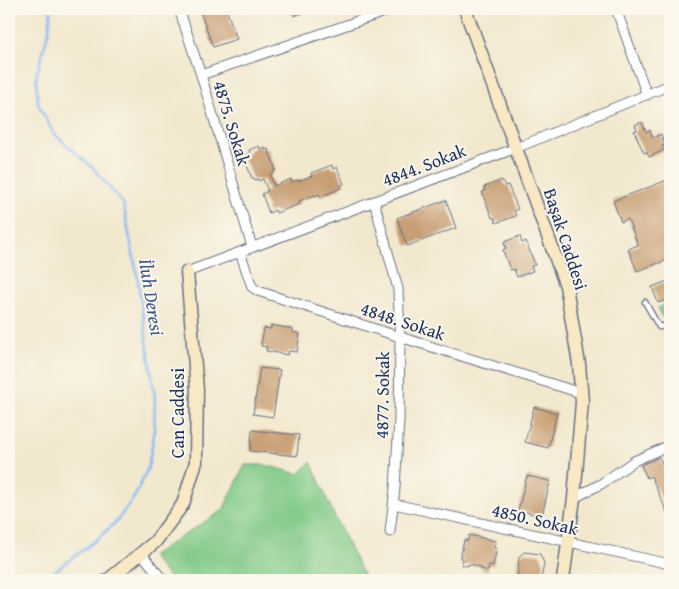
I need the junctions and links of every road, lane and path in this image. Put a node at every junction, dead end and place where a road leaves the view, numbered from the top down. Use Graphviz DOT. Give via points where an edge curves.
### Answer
graph roads {
  1 [pos="179,9"];
  2 [pos="393,9"];
  3 [pos="465,9"];
  4 [pos="616,9"];
  5 [pos="201,75"];
  6 [pos="670,85"];
  7 [pos="647,94"];
  8 [pos="516,148"];
  9 [pos="374,201"];
  10 [pos="252,247"];
  11 [pos="240,252"];
  12 [pos="188,272"];
  13 [pos="645,302"];
  14 [pos="670,325"];
  15 [pos="400,337"];
  16 [pos="581,393"];
  17 [pos="670,445"];
  18 [pos="574,498"];
  19 [pos="394,504"];
  20 [pos="390,532"];
  21 [pos="568,543"];
  22 [pos="141,553"];
  23 [pos="670,564"];
  24 [pos="108,580"];
  25 [pos="163,580"];
  26 [pos="563,580"];
  1 -- 5 [label="street, 4875. Sokak"];
  2 -- 5 [label="street"];
  3 -- 8 [label="street, Başak Caddesi"];
  4 -- 7 [label="street"];
  5 -- 10 [label="street, 4875. Sokak"];
  6 -- 7 [label="street, 4844. Sokak"];
  7 -- 8 [label="street, 4844. Sokak"];
  8 -- 9 [label="street, 4844. Sokak"];
  8 -- 16 [label="street, Başak Caddesi" via="566,286"];
  9 -- 10 [label="street, 4844. Sokak"];
  9 -- 15 [label="street, 4877. Sokak" via="398,289"];
  10 -- 11 [label="street, 4844. Sokak"];
  11 -- 12 [label="street, 4844. Sokak"];
  11 -- 15 [label="street, 4848. Sokak" via="252,287"];
  12 -- 22 [label="street, Can Caddesi" via="197,390 196,462 183,504 155,542"];
  13 -- 14 [label="lane" via="659,327"];
  15 -- 16 [label="street, 4848. Sokak"];
  15 -- 19 [label="street, 4877. Sokak"];
  16 -- 18 [label="street, Başak Caddesi"];
  17 -- 18 [label="street" via="634,461"];
  18 -- 21 [label="street, Başak Caddesi"];
  19 -- 20 [label="street, 4877. Sokak"];
  19 -- 21 [label="street, 4850. Sokak"];
  21 -- 23 [label="street, 4850. Sokak"];
  21 -- 26 [label="street, Başak Caddesi"];
  22 -- 24 [label="street, Can Caddesi"];
  22 -- 25 [label="street"];
}
